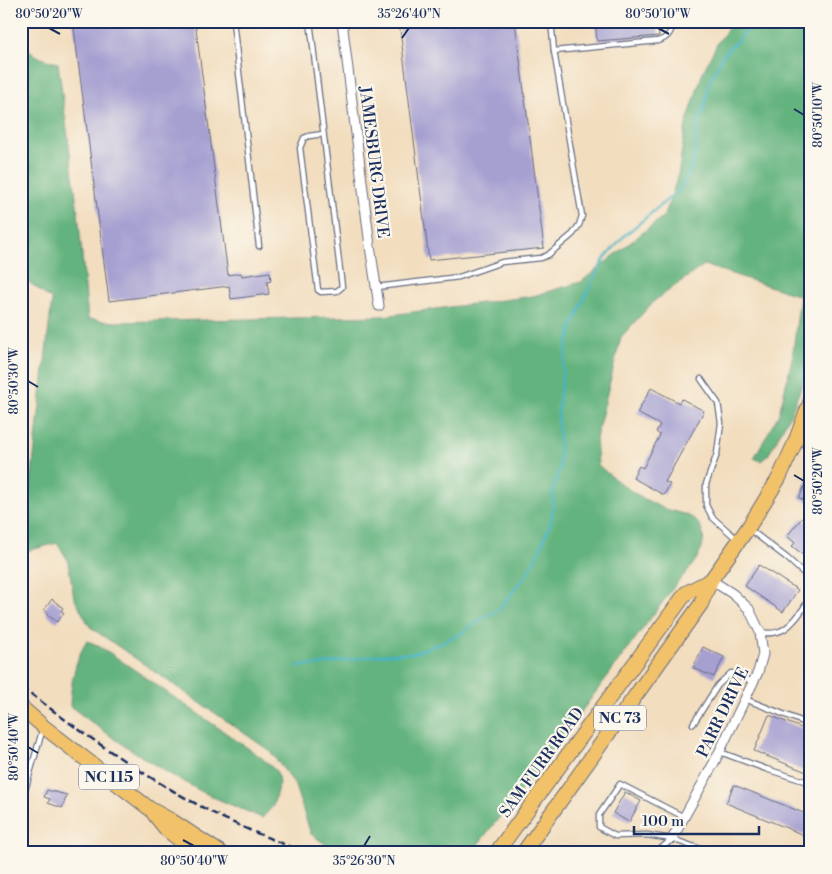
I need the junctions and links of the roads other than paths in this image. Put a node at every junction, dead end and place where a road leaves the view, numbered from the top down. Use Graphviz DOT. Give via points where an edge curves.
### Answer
graph roads {
  1 [pos="232,21"];
  2 [pos="310,21"];
  3 [pos="342,21"];
  4 [pos="551,21"];
  5 [pos="673,23"];
  6 [pos="554,51"];
  7 [pos="323,134"];
  8 [pos="259,246"];
  9 [pos="376,287"];
  10 [pos="379,306"];
  11 [pos="700,379"];
  12 [pos="811,400"];
  13 [pos="748,528"];
  14 [pos="739,540"];
  15 [pos="711,580"];
  16 [pos="811,580"];
  17 [pos="811,594"];
  18 [pos="760,632"];
  19 [pos="753,682"];
  20 [pos="745,700"];
  21 [pos="21,707"];
  22 [pos="693,724"];
  23 [pos="811,725"];
  24 [pos="44,727"];
  25 [pos="720,752"];
  26 [pos="811,783"];
  27 [pos="21,804"];
  28 [pos="150,809"];
  29 [pos="684,817"];
  30 [pos="672,839"];
  31 [pos="196,853"];
  32 [pos="221,853"];
  33 [pos="496,853"];
  34 [pos="523,853"];
  35 [pos="656,853"];
  36 [pos="712,853"];
  1 -- 8 [label="lane"];
  2 -- 7 [label="lane"];
  3 -- 9 [label="street, JAMESBURG DRIVE"];
  4 -- 6 [label="lane"];
  5 -- 6 [label="lane" via="672,31 658,41"];
  6 -- 9 [label="lane" via="582,216 573,234 548,256 541,258 502,262 459,277"];
  7 -- 7 [label="lane" via="342,287 337,291 321,292 318,290 300,148 304,138"];
  9 -- 10 [label="street, JAMESBURG DRIVE"];
  11 -- 14 [label="lane" via="718,403 721,423 717,454 706,484 706,505 712,517"];
  12 -- 13 [label="main road, SAM FURR ROAD / NC 73" via="778,478"];
  13 -- 14 [label="main road, SAM FURR ROAD / NC 73"];
  13 -- 16 [label="lane"];
  14 -- 15 [label="main road, SAM FURR ROAD / NC 73"];
  15 -- 18 [label="street, PARR DRIVE" via="743,602"];
  15 -- 33 [label="main road, SAM FURR ROAD / NC 73" via="686,593"];
  15 -- 34 [label="main road, SAM FURR ROAD / NC 73" via="696,612"];
  17 -- 18 [label="lane" via="794,622 784,630 770,634"];
  18 -- 19 [label="street, PARR DRIVE" via="763,654"];
  19 -- 20 [label="street, PARR DRIVE"];
  19 -- 22 [label="lane" via="735,674 725,677"];
  20 -- 23 [label="lane"];
  20 -- 25 [label="street, PARR DRIVE"];
  21 -- 24 [label="main road, NC 115"];
  24 -- 27 [label="lane"];
  24 -- 28 [label="main road, NC 115"];
  25 -- 26 [label="lane"];
  25 -- 29 [label="street, PARR DRIVE"];
  28 -- 31 [label="main road, NC 115" via="166,829"];
  28 -- 32 [label="main road, NC 115"];
  29 -- 30 [label="street, PARR DRIVE"];
  29 -- 30 [label="lane" via="620,784 598,815 599,827 615,836 647,835"];
  30 -- 35 [label="lane"];
  30 -- 36 [label="lane"];
}
